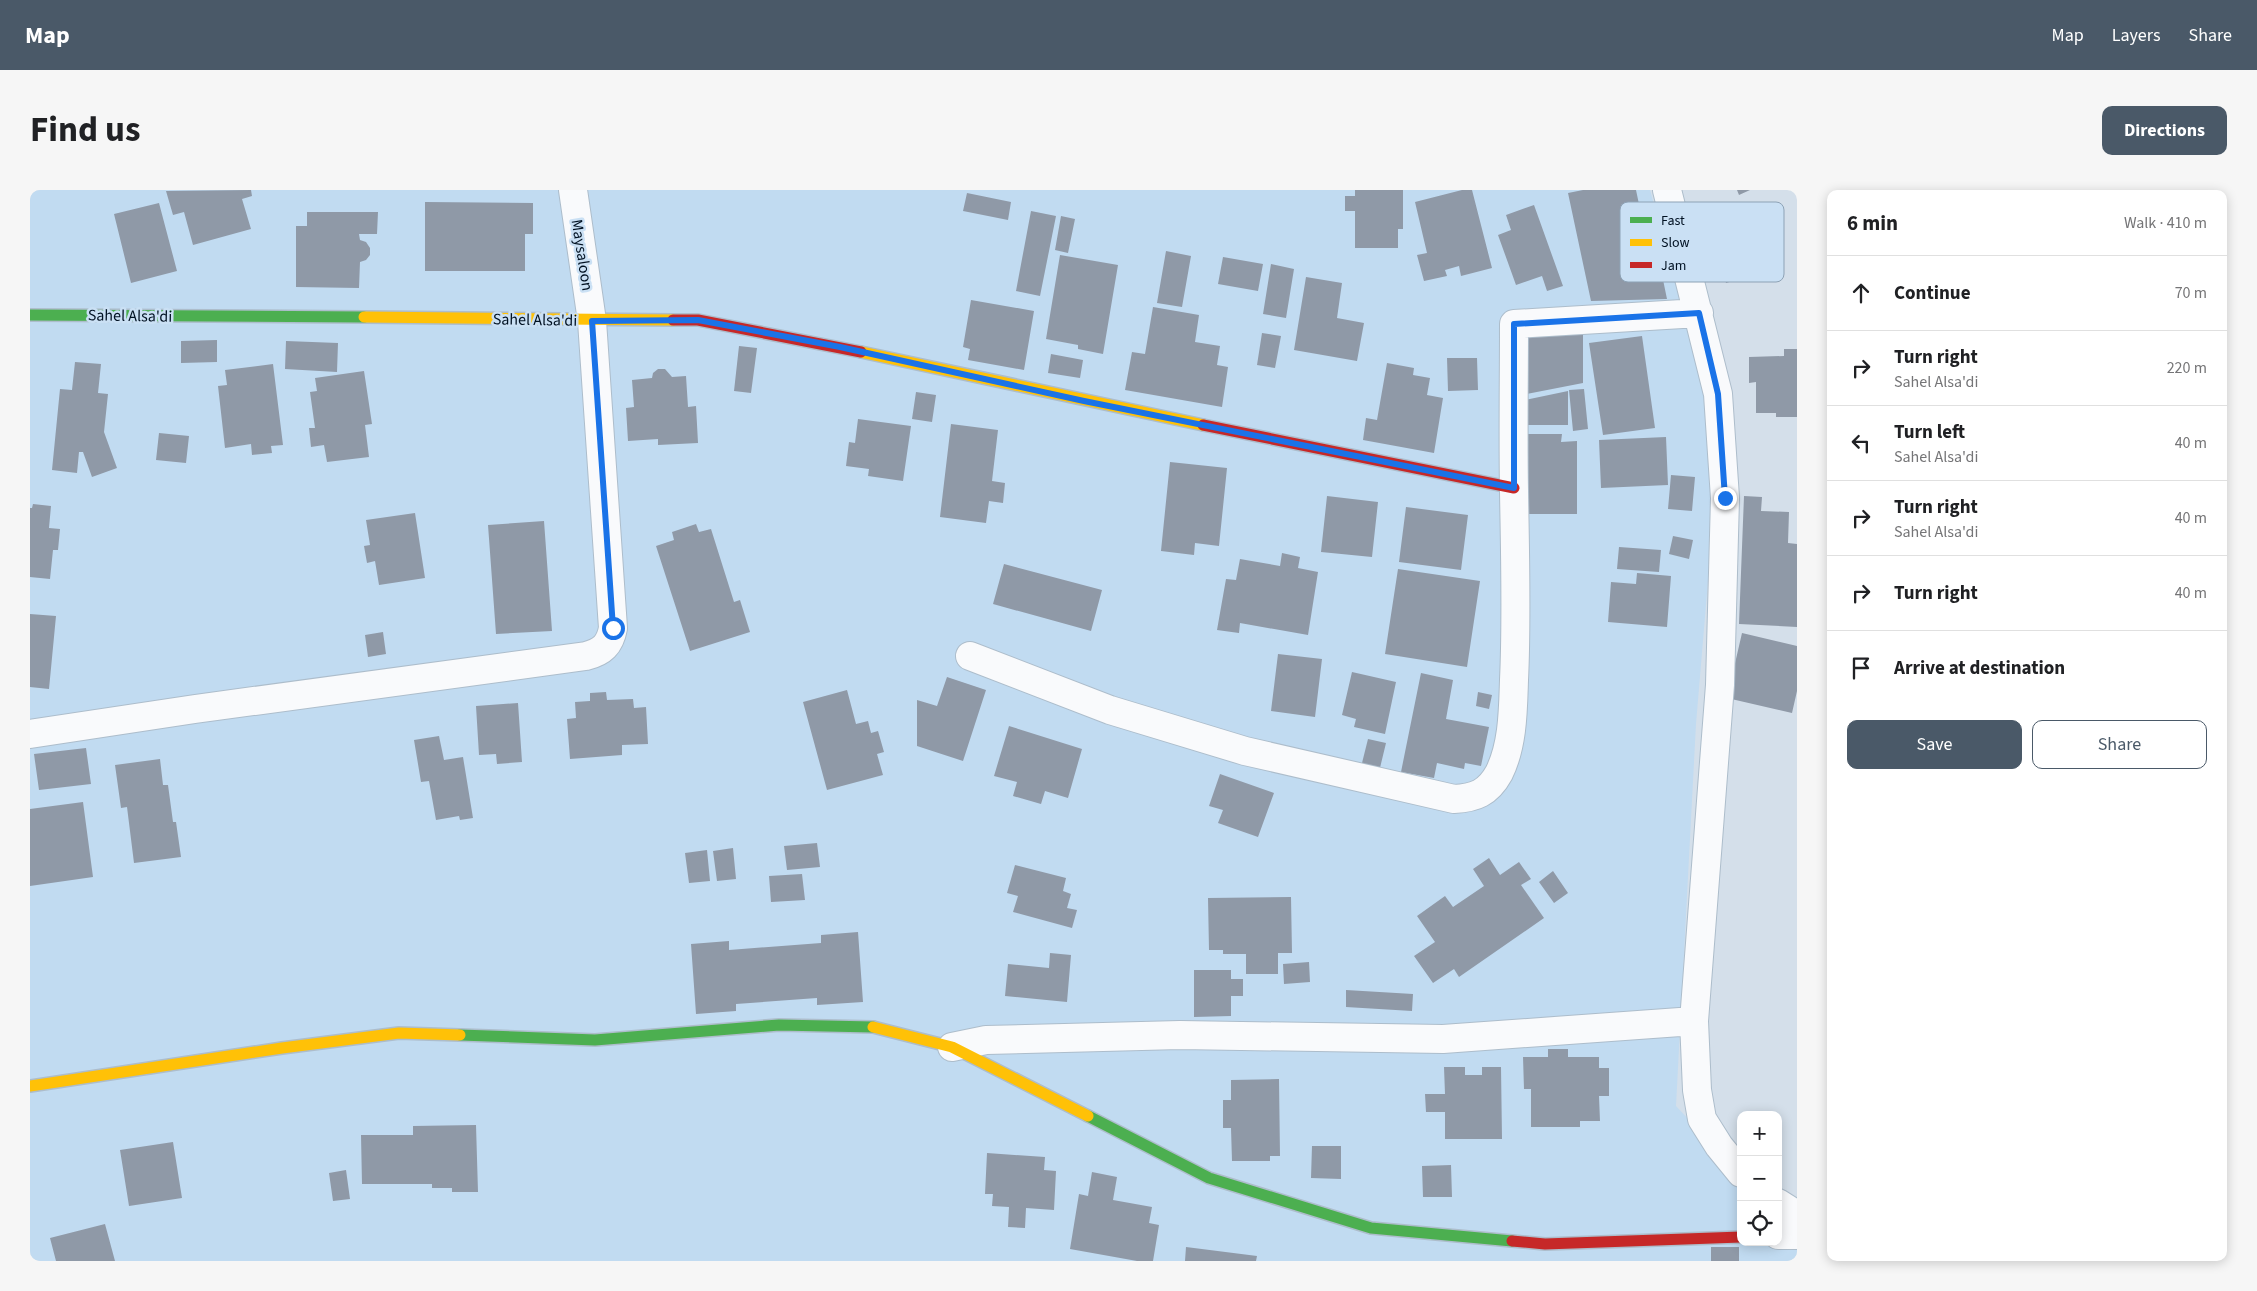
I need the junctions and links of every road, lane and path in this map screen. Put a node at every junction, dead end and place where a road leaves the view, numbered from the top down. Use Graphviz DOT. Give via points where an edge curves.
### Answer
graph roads {
  1 [pos="573,190"];
  2 [pos="1691,282"];
  3 [pos="1699,313"];
  4 [pos="30,315"];
  5 [pos="592,321"];
  6 [pos="1514,488"];
  7 [pos="970,656"];
  8 [pos="30,734"];
  9 [pos="1694,1021"];
  10 [pos="952,1047"];
  11 [pos="30,1086"];
  12 [pos="1737,1168"];
  13 [pos="1782,1206"];
  14 [pos="1797,1215"];
  15 [pos="1782,1235"];
  16 [pos="1797,1235"];
  17 [pos="1737,1237"];
  1 -- 5 [label="street, Maysaloon"];
  2 -- 3 [label="street"];
  3 -- 6 [label="street" via="1514,324"];
  3 -- 9 [label="street" via="1718,394 1725,498 1720,685"];
  4 -- 5 [label="street, Sahel Alsa'di"];
  5 -- 6 [label="street, Sahel Alsa'di" via="698,320"];
  5 -- 8 [label="street, Maysaloon" via="613,628 611,639 597,653"];
  6 -- 7 [label="street" via="1516,626 1512,716 1506,755 1499,773 1488,790 1474,798 1454,800 1246,751 1110,710"];
  9 -- 10 [label="street" via="1442,1039 1180,1035 986,1040"];
  9 -- 12 [label="street" via="1702,1119"];
  10 -- 11 [label="street" via="871,1026 779,1025 595,1040 399,1033"];
  10 -- 17 [label="street" via="1209,1178 1371,1228 1545,1244"];
  13 -- 14 [label="street"];
  15 -- 16 [label="street"];
}
